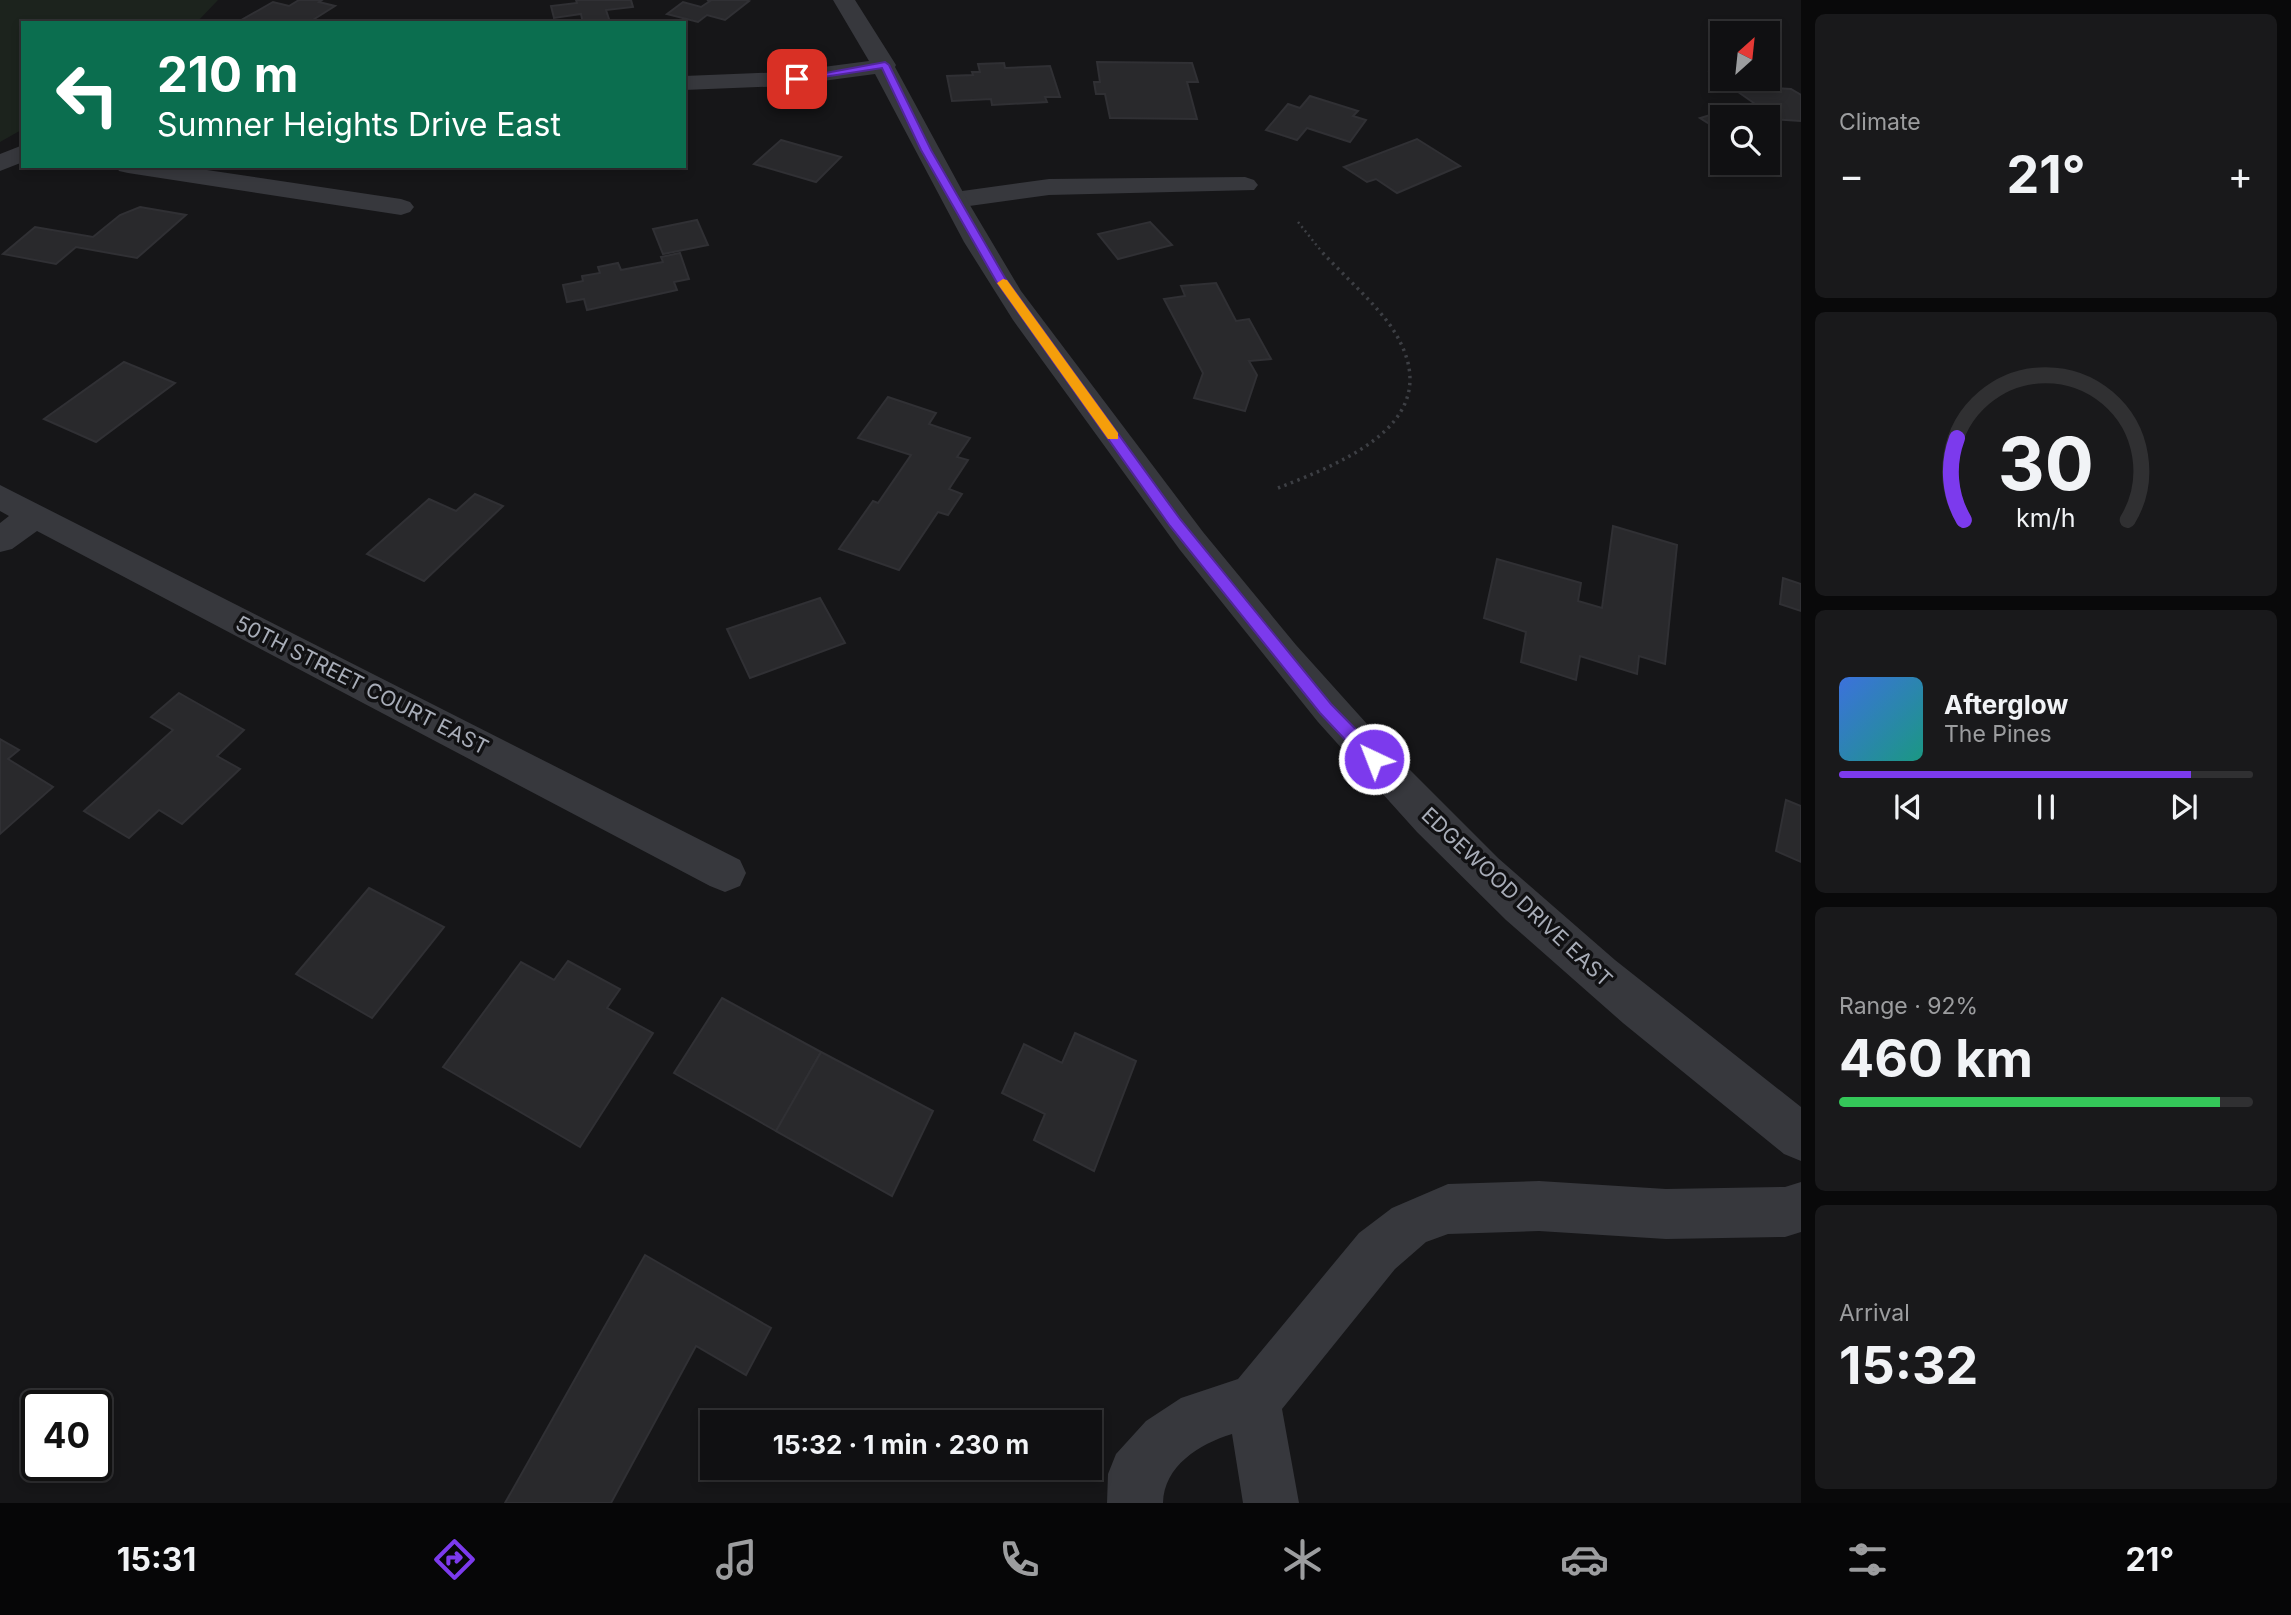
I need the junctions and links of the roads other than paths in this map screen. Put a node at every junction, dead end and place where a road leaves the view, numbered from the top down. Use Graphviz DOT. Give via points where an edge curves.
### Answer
graph roads {
  1 [pos="844,0"];
  2 [pos="885,65"];
  3 [pos="686,83"];
  4 [pos="21,153"];
  5 [pos="0,164"];
  6 [pos="141,168"];
  7 [pos="1245,185"];
  8 [pos="955,200"];
  9 [pos="401,207"];
  10 [pos="0,497"];
  11 [pos="35,515"];
  12 [pos="0,540"];
  13 [pos="725,873"];
  14 [pos="1801,1137"];
  15 [pos="1801,1207"];
  16 [pos="1254,1401"];
  17 [pos="1135,1503"];
  18 [pos="1271,1503"];
  1 -- 2 [label="street, EDGEWOOD DRIVE EAST"];
  2 -- 3 [label="street" via="811,78"];
  2 -- 8 [label="street, EDGEWOOD DRIVE EAST"];
  4 -- 5 [label="street"];
  6 -- 9 [label="street"];
  7 -- 8 [label="street" via="1049,187"];
  8 -- 14 [label="street, EDGEWOOD DRIVE EAST" via="1000,278 1175,522 1326,708 1485,873 1627,999"];
  10 -- 11 [label="street, 50TH STREET COURT EAST"];
  11 -- 12 [label="street"];
  11 -- 13 [label="street, 50TH STREET COURT EAST"];
  15 -- 16 [label="street" via="1786,1212 1666,1214 1539,1206 1448,1209 1409,1225 1377,1251"];
  16 -- 17 [label="street" via="1200,1417 1165,1440 1136,1474"];
  16 -- 18 [label="street"];
}
